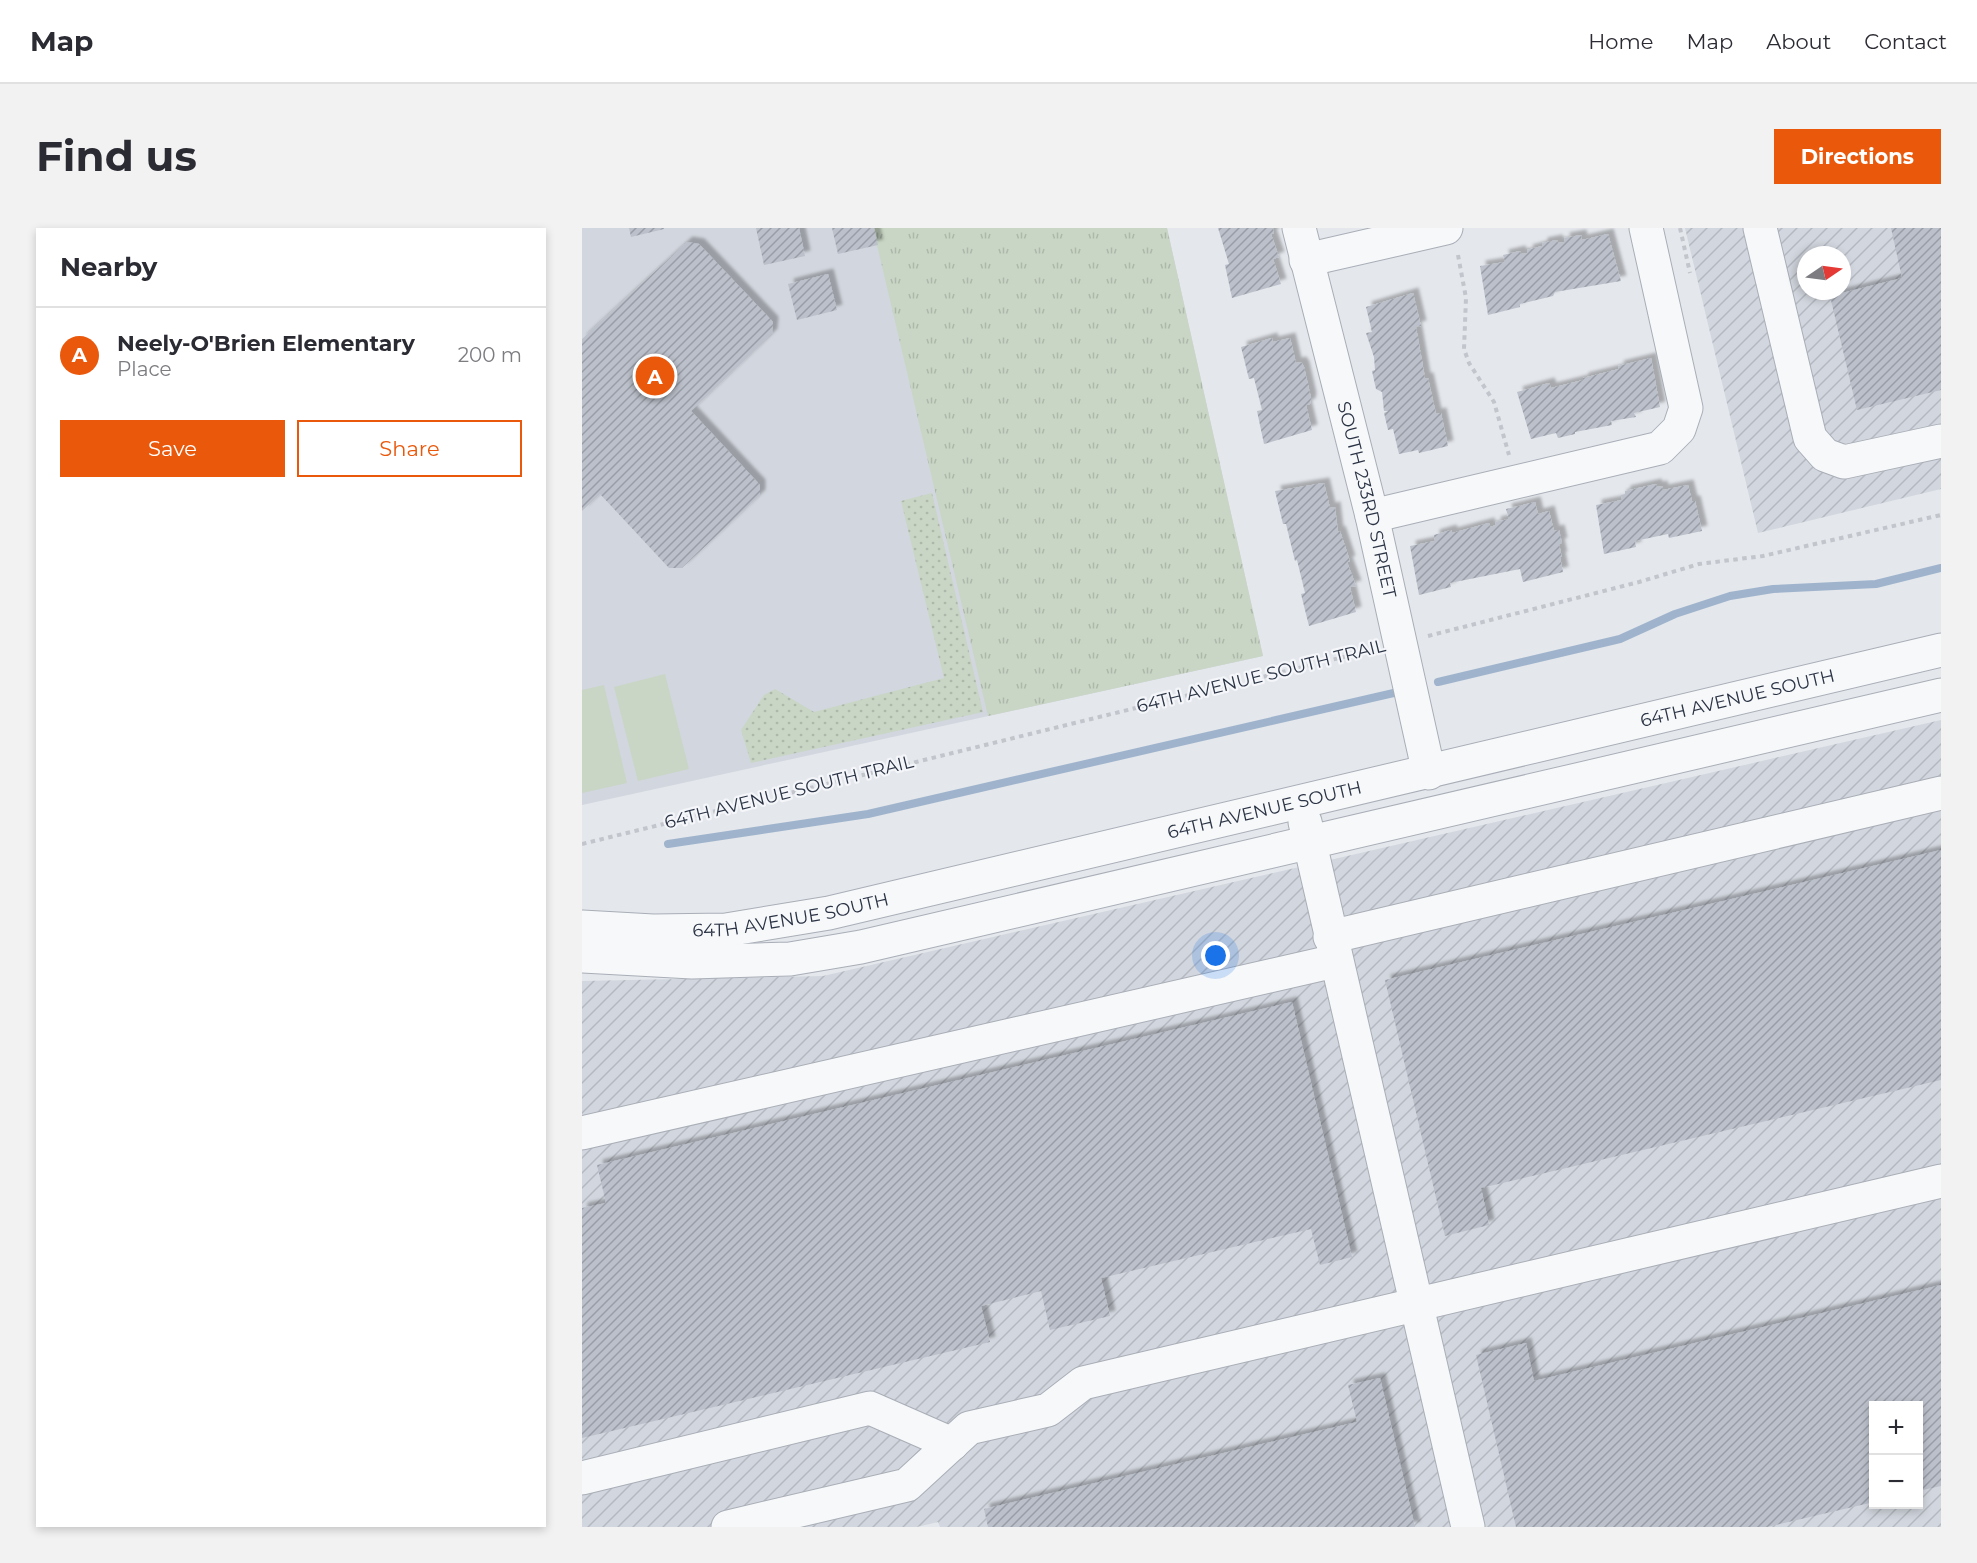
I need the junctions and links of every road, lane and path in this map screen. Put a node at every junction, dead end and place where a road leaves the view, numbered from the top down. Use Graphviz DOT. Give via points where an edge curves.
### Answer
graph roads {
  1 [pos="1299,228"];
  2 [pos="1646,228"];
  3 [pos="1760,228"];
  4 [pos="1451,236"];
  5 [pos="1306,260"];
  6 [pos="1941,441"];
  7 [pos="1516,482"];
  8 [pos="1941,515"];
  9 [pos="1372,516"];
  10 [pos="1400,643"];
  11 [pos="1941,650"];
  12 [pos="1941,695"];
  13 [pos="1429,773"];
  14 [pos="1941,793"];
  15 [pos="1301,803"];
  16 [pos="582,844"];
  17 [pos="1310,844"];
  18 [pos="582,927"];
  19 [pos="1333,949"];
  20 [pos="582,956"];
  21 [pos="582,1132"];
  22 [pos="1941,1181"];
  23 [pos="1416,1305"];
  24 [pos="952,1444"];
  25 [pos="582,1478"];
  26 [pos="728,1527"];
  27 [pos="1468,1527"];
  1 -- 5 [label="street, SOUTH 233RD STREET"];
  2 -- 7 [label="street" via="1686,408 1679,429 1660,448"];
  3 -- 6 [label="street" via="1810,438 1825,455 1844,462"];
  4 -- 5 [label="street"];
  4 -- 7 [label="path" via="1466,298 1464,349 1502,422"];
  5 -- 9 [label="street, SOUTH 233RD STREET"];
  7 -- 9 [label="street"];
  8 -- 10 [label="path, 64TH AVENUE SOUTH TRAIL" via="1763,555 1699,564"];
  9 -- 10 [label="street, SOUTH 233RD STREET"];
  10 -- 13 [label="street, SOUTH 233RD STREET"];
  10 -- 16 [label="path, 64TH AVENUE SOUTH TRAIL"];
  11 -- 13 [label="street, 64TH AVENUE SOUTH"];
  12 -- 17 [label="street, 64TH AVENUE SOUTH"];
  13 -- 15 [label="street, 64TH AVENUE SOUTH"];
  14 -- 19 [label="street"];
  15 -- 17 [label="street"];
  15 -- 18 [label="street, 64TH AVENUE SOUTH" via="829,913 726,930"];
  17 -- 19 [label="street"];
  17 -- 20 [label="street, 64TH AVENUE SOUTH" via="861,947 790,959 692,962"];
  19 -- 21 [label="street"];
  19 -- 23 [label="street"];
  22 -- 23 [label="street"];
  23 -- 24 [label="street" via="1083,1383 1048,1410 969,1428"];
  23 -- 27 [label="street"];
  24 -- 25 [label="street" via="870,1408"];
  24 -- 26 [label="street" via="907,1485"];
}
